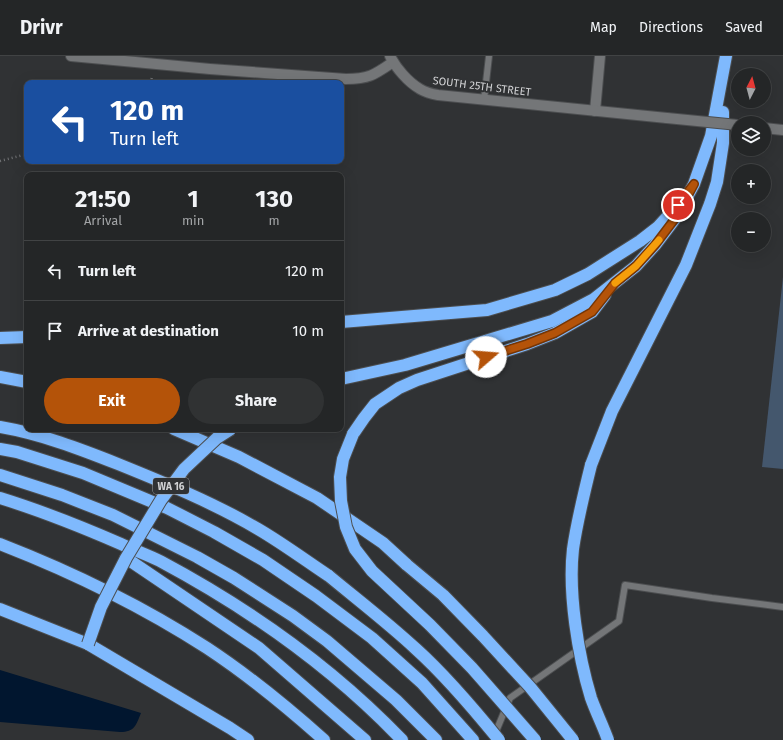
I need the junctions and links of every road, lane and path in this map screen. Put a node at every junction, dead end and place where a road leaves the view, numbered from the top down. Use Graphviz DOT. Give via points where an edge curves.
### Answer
graph roads {
  1 [pos="71,56"];
  2 [pos="489,56"];
  3 [pos="600,56"];
  4 [pos="726,56"];
  5 [pos="392,59"];
  6 [pos="723,76"];
  7 [pos="484,100"];
  8 [pos="594,111"];
  9 [pos="731,124"];
  10 [pos="771,128"];
  11 [pos="783,130"];
  12 [pos="24,155"];
  13 [pos="0,160"];
  14 [pos="694,184"];
  15 [pos="615,283"];
  16 [pos="344,322"];
  17 [pos="24,337"];
  18 [pos="0,338"];
  19 [pos="0,377"];
  20 [pos="344,378"];
  21 [pos="24,381"];
  22 [pos="0,427"];
  23 [pos="24,432"];
  24 [pos="24,432"];
  25 [pos="181,432"];
  26 [pos="226,432"];
  27 [pos="0,449"];
  28 [pos="0,475"];
  29 [pos="0,498"];
  30 [pos="0,544"];
  31 [pos="126,558"];
  32 [pos="783,607"];
  33 [pos="0,608"];
  34 [pos="88,644"];
  35 [pos="248,740"];
  36 [pos="324,740"];
  37 [pos="365,740"];
  38 [pos="402,740"];
  39 [pos="436,740"];
  40 [pos="473,740"];
  41 [pos="498,740"];
  42 [pos="535,740"];
  43 [pos="573,740"];
  44 [pos="608,740"];
  1 -- 5 [label="street, SOUTH 25TH STREET" via="346,79 368,78"];
  2 -- 7 [label="lane"];
  3 -- 8 [label="street"];
  4 -- 6 [label="highway"];
  5 -- 7 [label="street, SOUTH 25TH STREET" via="409,81 419,89 438,95"];
  6 -- 14 [label="highway" via="711,136"];
  6 -- 44 [label="highway, bridge" via="723,143 717,182 686,265 612,411 591,465 573,550 572,590 582,666 591,698"];
  7 -- 8 [label="street, SOUTH 25TH STREET"];
  8 -- 9 [label="street, SOUTH 25TH STREET, bridge"];
  10 -- 11 [label="street"];
  12 -- 13 [label="path"];
  14 -- 15 [label="highway" via="677,216 655,245 636,266"];
  14 -- 16 [label="highway" via="658,227 640,241 588,274 555,290 487,310"];
  15 -- 20 [label="highway" via="594,299 552,321 405,365"];
  15 -- 42 [label="highway, bridge" via="592,312 555,333 399,388 375,404 353,434 343,459 340,477 341,501 346,527 355,549 372,571 472,668"];
  17 -- 18 [label="highway"];
  19 -- 21 [label="highway"];
  22 -- 23 [label="highway, WA 16, bridge"];
  24 -- 41 [label="highway, WA 16, bridge" via="70,445 138,472 257,528 329,576 417,650 471,706"];
  25 -- 43 [label="highway, bridge" via="239,457 318,498 383,543 443,595 483,636 530,687"];
  26 -- 31 [label="highway, bridge" via="184,469 161,500"];
  27 -- 40 [label="highway" via="83,473 167,508 263,560 372,638 422,683"];
  28 -- 39 [label="highway" via="113,515 234,578 327,641 396,700"];
  29 -- 38 [label="highway" via="97,533 159,561 209,590 253,618 332,676"];
  30 -- 36 [label="highway" via="122,598 207,648 263,689"];
  31 -- 34 [label="highway, bridge" via="101,607"];
  31 -- 37 [label="highway" via="259,648"];
  32 -- 41 [label="lane" via="625,585 619,621 510,698 497,729"];
  33 -- 34 [label="highway"];
  34 -- 35 [label="highway"];
}
